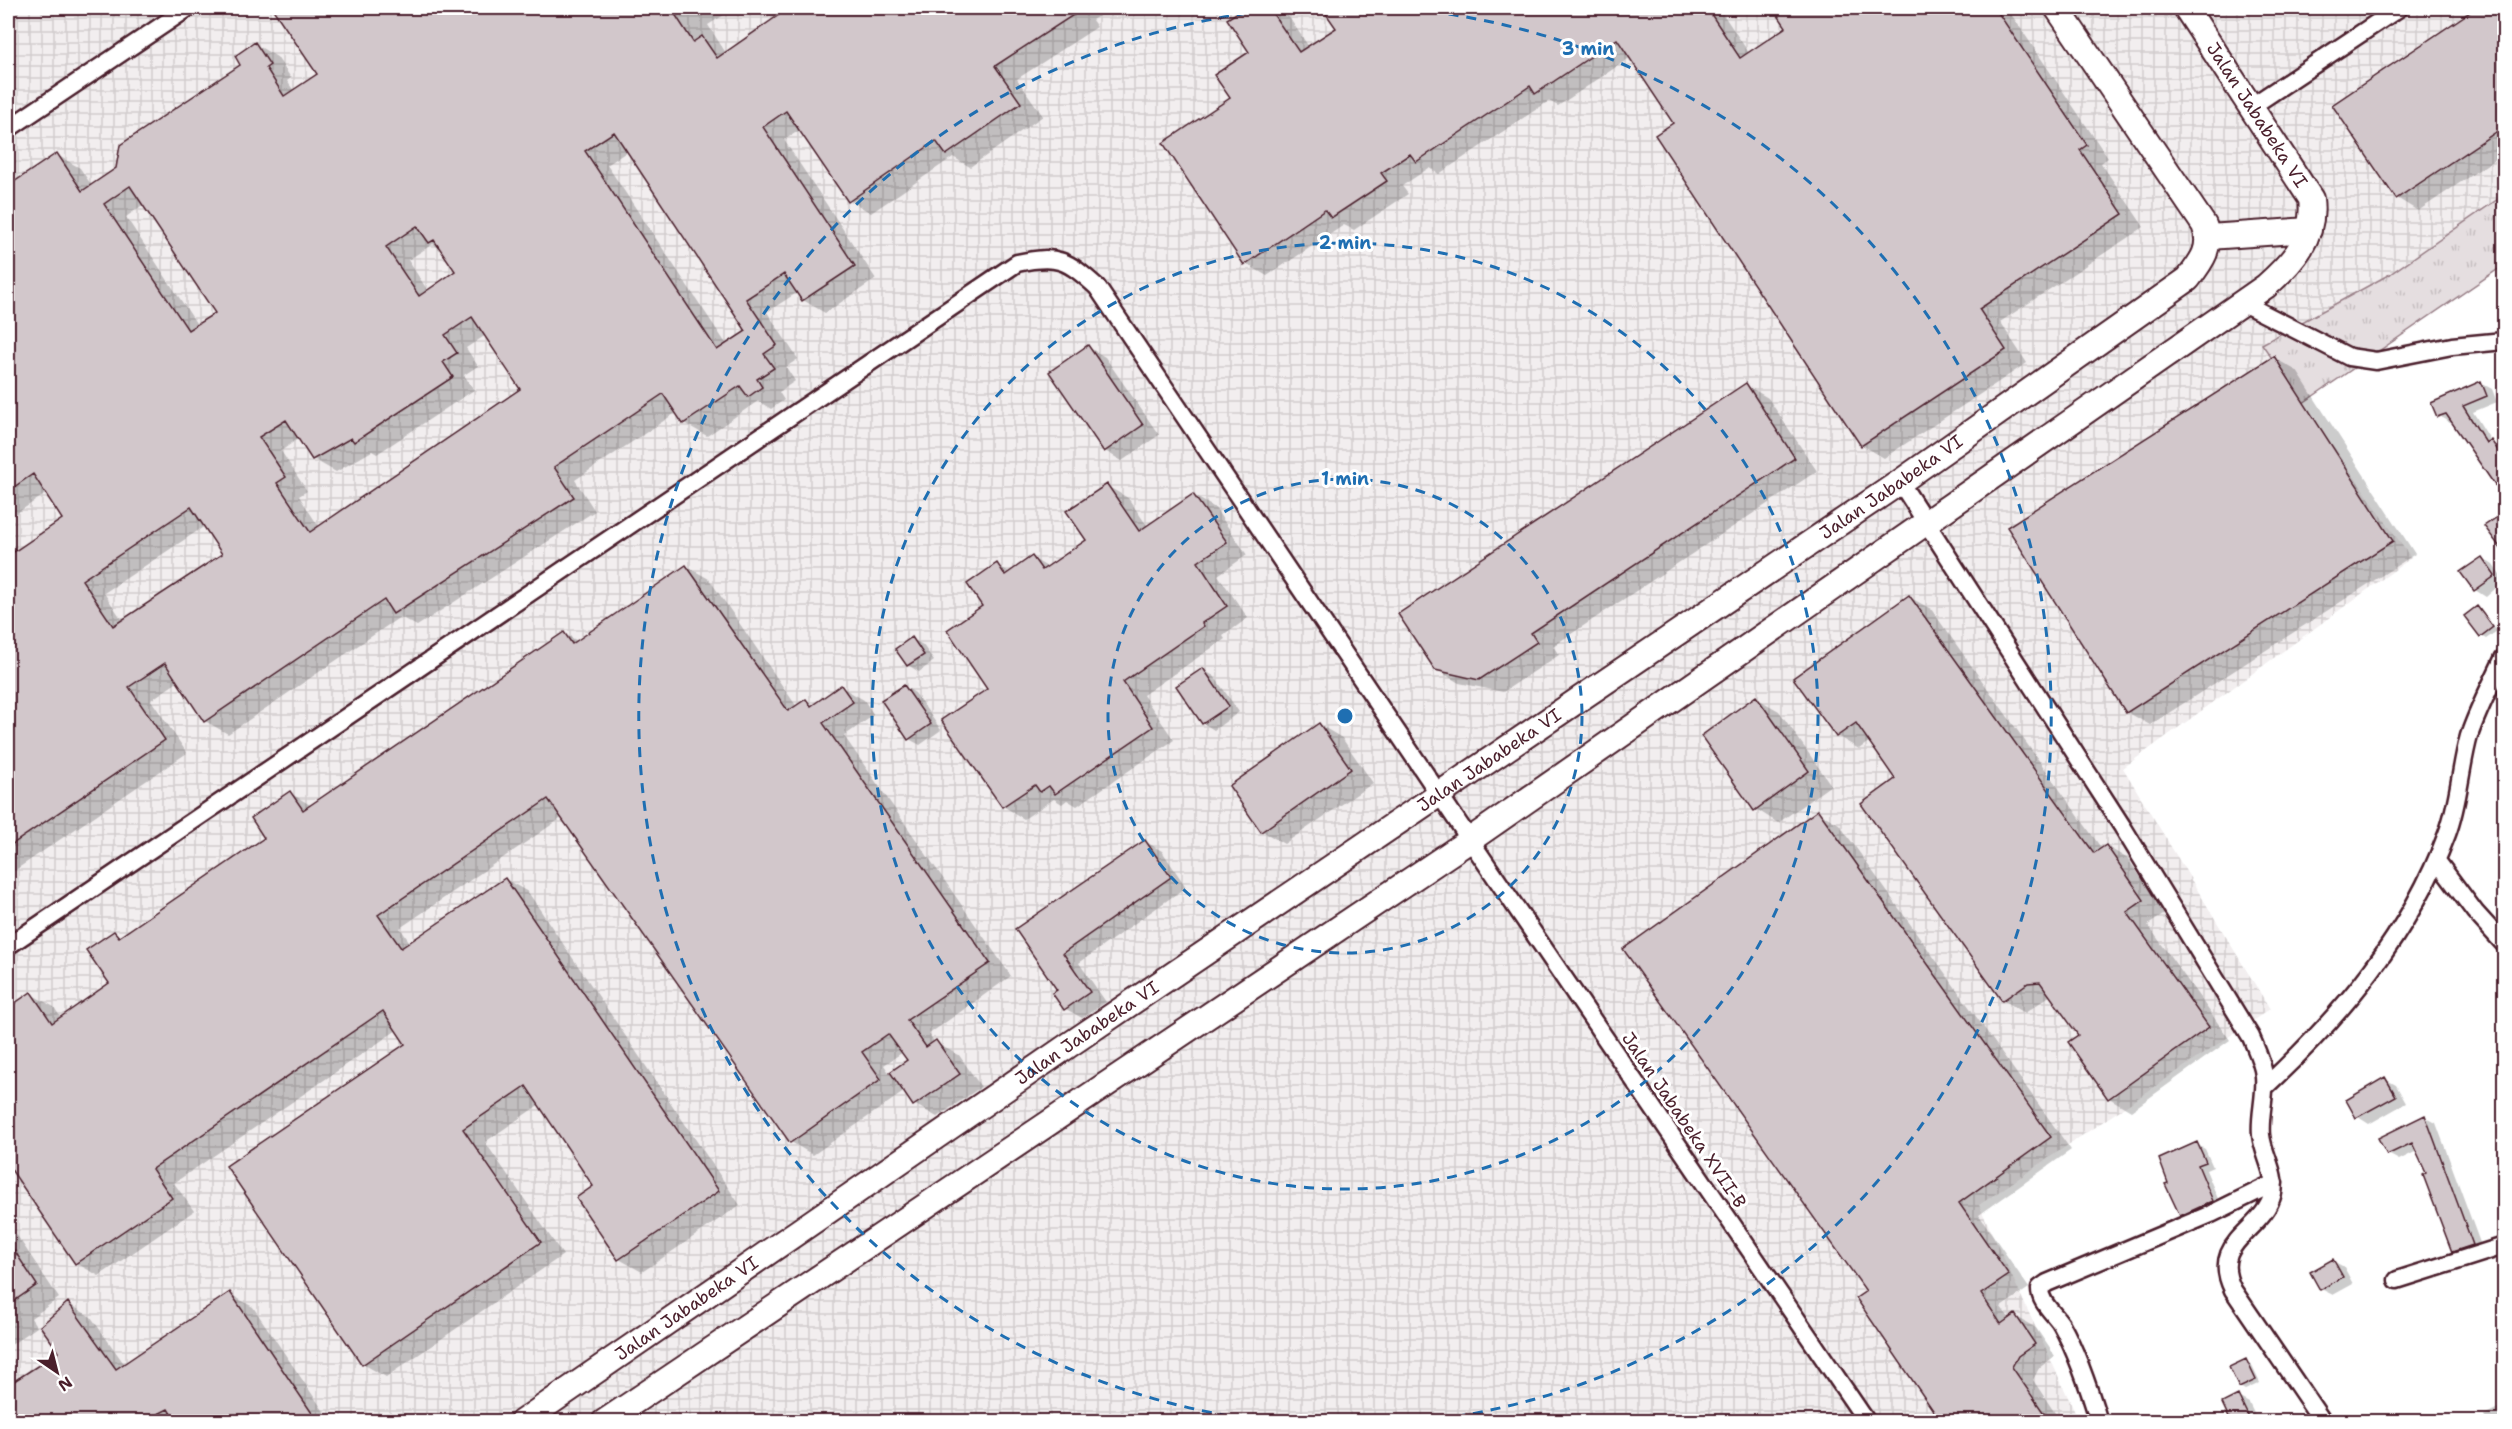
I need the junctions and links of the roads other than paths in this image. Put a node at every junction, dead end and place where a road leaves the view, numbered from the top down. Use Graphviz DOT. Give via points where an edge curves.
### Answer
graph roads {
  1 [pos="188,8"];
  2 [pos="2057,8"];
  3 [pos="2186,8"];
  4 [pos="2399,8"];
  5 [pos="2252,106"];
  6 [pos="8,129"];
  7 [pos="2309,230"];
  8 [pos="2209,237"];
  9 [pos="2243,303"];
  10 [pos="2505,341"];
  11 [pos="1900,482"];
  12 [pos="1926,521"];
  13 [pos="2505,657"];
  14 [pos="1439,794"];
  15 [pos="1470,840"];
  16 [pos="2437,861"];
  17 [pos="2505,944"];
  18 [pos="8,946"];
  19 [pos="2265,1087"];
  20 [pos="2274,1183"];
  21 [pos="2505,1246"];
  22 [pos="2397,1280"];
  23 [pos="2318,1420"];
  24 [pos="522,1422"];
  25 [pos="604,1422"];
  26 [pos="1867,1422"];
  27 [pos="2099,1422"];
  1 -- 6 [label="street"];
  2 -- 8 [label="street" via="2205,225"];
  3 -- 5 [label="street, Jalan Jababeka VI"];
  4 -- 5 [label="street"];
  5 -- 7 [label="street, Jalan Jababeka VI" via="2311,199"];
  7 -- 8 [label="street"];
  7 -- 9 [label="street, Jalan Jababeka VI" via="2302,248 2287,267"];
  8 -- 11 [label="street, Jalan Jababeka VI" via="2204,259 2188,279"];
  9 -- 10 [label="street" via="2349,357 2376,361 2452,346"];
  9 -- 12 [label="street, Jalan Jababeka VI"];
  11 -- 12 [label="street"];
  11 -- 14 [label="street, Jalan Jababeka VI"];
  12 -- 15 [label="street, Jalan Jababeka VI"];
  12 -- 19 [label="street" via="2237,1013 2259,1056"];
  13 -- 16 [label="street" via="2469,735 2448,832"];
  14 -- 15 [label="street, Jalan Jababeka XVII-B"];
  14 -- 18 [label="street, Jalan Jababeka XVII-B" via="1097,287 1074,266 1042,257 1017,263"];
  14 -- 24 [label="street, Jalan Jababeka VI"];
  15 -- 25 [label="street, Jalan Jababeka VI"];
  15 -- 26 [label="street, Jalan Jababeka XVII-B"];
  16 -- 17 [label="street"];
  16 -- 19 [label="street" via="2423,890 2358,991 2316,1039"];
  19 -- 20 [label="street" via="2261,1133"];
  20 -- 23 [label="street" via="2273,1195 2230,1251 2225,1270 2233,1290"];
  20 -- 27 [label="street" via="2040,1288 2041,1297 2075,1352"];
  21 -- 22 [label="street"];
}
